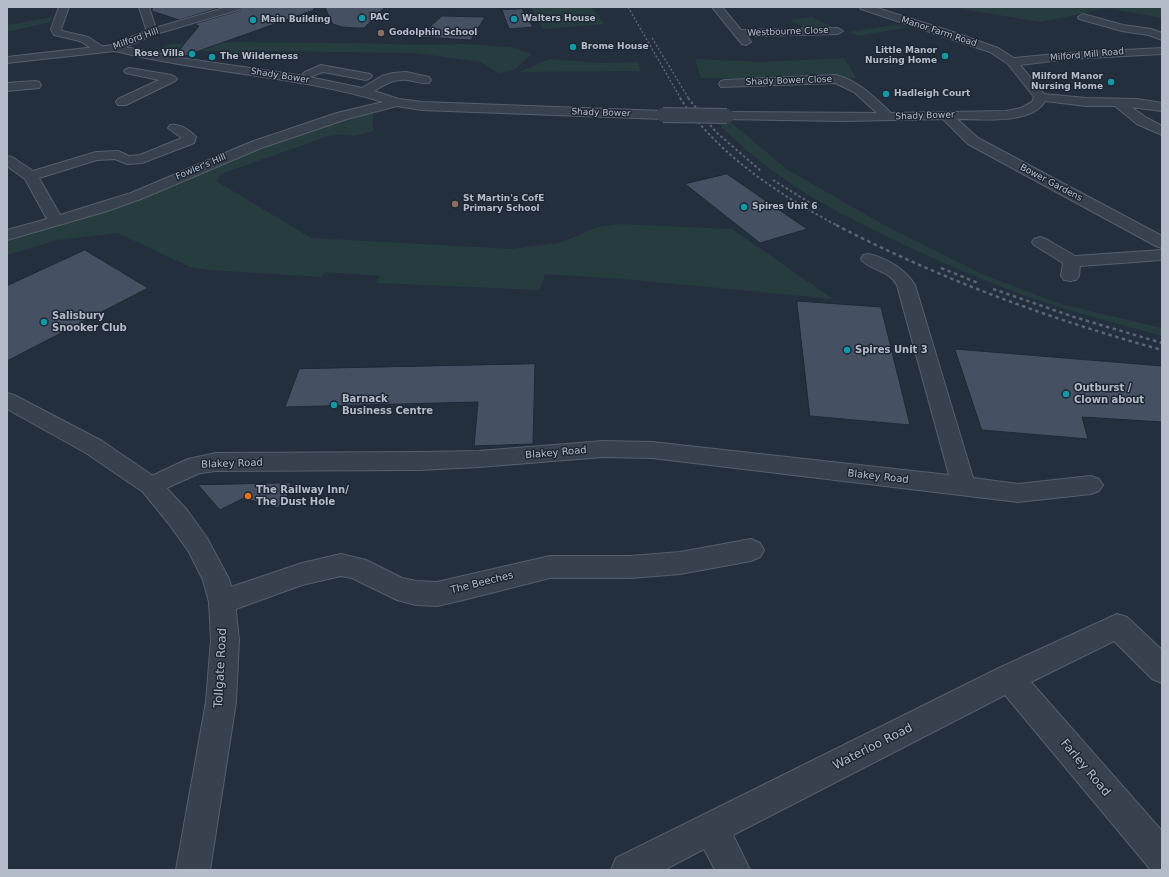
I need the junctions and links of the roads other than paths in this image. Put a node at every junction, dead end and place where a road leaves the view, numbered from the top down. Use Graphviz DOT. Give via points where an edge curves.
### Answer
graph roads {
  1 [pos="64,7"];
  2 [pos="144,7"];
  3 [pos="238,7"];
  4 [pos="717,7"];
  5 [pos="864,7"];
  6 [pos="1083,17"];
  7 [pos="838,31"];
  8 [pos="152,32"];
  9 [pos="738,33"];
  10 [pos="1162,37"];
  11 [pos="746,42"];
  12 [pos="114,48"];
  13 [pos="101,50"];
  14 [pos="1162,51"];
  15 [pos="7,60"];
  16 [pos="181,60"];
  17 [pos="1012,62"];
  18 [pos="130,71"];
  19 [pos="153,75"];
  20 [pos="366,76"];
  21 [pos="300,79"];
  22 [pos="425,80"];
  23 [pos="16,84"];
  24 [pos="724,84"];
  25 [pos="35,85"];
  26 [pos="364,92"];
  27 [pos="1040,97"];
  28 [pos="122,102"];
  29 [pos="396,102"];
  30 [pos="1117,102"];
  31 [pos="1162,107"];
  32 [pos="947,116"];
  33 [pos="888,117"];
  34 [pos="175,128"];
  35 [pos="1162,131"];
  36 [pos="7,160"];
  37 [pos="31,176"];
  38 [pos="56,221"];
  39 [pos="7,235"];
  40 [pos="1040,242"];
  41 [pos="1162,243"];
  42 [pos="1162,255"];
  43 [pos="869,258"];
  44 [pos="7,400"];
  45 [pos="1091,485"];
  46 [pos="151,486"];
  47 [pos="964,486"];
  48 [pos="751,550"];
  49 [pos="222,602"];
  50 [pos="1162,669"];
  51 [pos="1009,678"];
  52 [pos="712,829"];
  53 [pos="1162,857"];
  54 [pos="192,870"];
  55 [pos="628,870"];
  56 [pos="733,870"];
  1 -- 13 [label="street" via="56,29 58,33 84,39"];
  2 -- 8 [label="street"];
  3 -- 8 [label="street, Milford Hill"];
  4 -- 9 [label="street, Westbourne Close"];
  5 -- 17 [label="street, Manor Farm Road" via="994,50"];
  6 -- 10 [label="street" via="1108,27 1151,32"];
  7 -- 9 [label="street, Westbourne Close"];
  8 -- 12 [label="street, Milford Hill"];
  9 -- 11 [label="street, Westbourne Close"];
  12 -- 13 [label="street, Milford Hill"];
  12 -- 16 [label="street, Shady Bower"];
  13 -- 15 [label="street, Milford Hill"];
  14 -- 17 [label="street, Milford Mill Road"];
  16 -- 19 [label="street"];
  16 -- 21 [label="street, Shady Bower"];
  17 -- 27 [label="street"];
  18 -- 19 [label="street"];
  19 -- 28 [label="street" via="171,79"];
  20 -- 21 [label="street" via="319,62"];
  21 -- 26 [label="street, Shady Bower"];
  22 -- 26 [label="street" via="409,75 392,76"];
  23 -- 25 [label="street"];
  24 -- 33 [label="street, Shady Bower Close" via="836,79 852,84"];
  26 -- 29 [label="street, Shady Bower"];
  27 -- 30 [label="street" via="1086,102"];
  27 -- 32 [label="street, Shady Bower" via="1032,109 1017,113"];
  29 -- 33 [label="street, Shady Bower, bridge" via="439,108 663,115"];
  29 -- 38 [label="street, Fowler's Hill" via="301,129 256,145 136,196"];
  30 -- 31 [label="street"];
  30 -- 35 [label="street" via="1142,121"];
  32 -- 33 [label="street, Shady Bower"];
  32 -- 41 [label="street, Bower Gardens" via="973,141"];
  34 -- 37 [label="street" via="189,137 189,140 142,159 127,160 118,155 96,156"];
  36 -- 37 [label="street"];
  37 -- 38 [label="street"];
  38 -- 39 [label="street, Fowler's Hill"];
  40 -- 42 [label="street" via="1071,268"];
  43 -- 47 [label="street" via="897,272 906,285"];
  44 -- 46 [label="street, Tollgate Road" via="94,448"];
  45 -- 47 [label="street, Blakey Road" via="1024,493"];
  46 -- 47 [label="street, Blakey Road" via="196,465 216,462 479,459 603,449 652,450"];
  46 -- 49 [label="street, Tollgate Road" via="198,545 216,579"];
  48 -- 49 [label="street, The Beeches" via="680,563 630,567 550,567 437,594 397,589 357,568 341,566 302,574"];
  49 -- 54 [label="street, Tollgate Road" via="225,640 221,702"];
  50 -- 51 [label="street, Waterloo Road" via="1117,626"];
  51 -- 52 [label="street, Waterloo Road"];
  51 -- 53 [label="street, Farley Road"];
  52 -- 55 [label="street, Waterloo Road"];
  52 -- 56 [label="street"];
}
